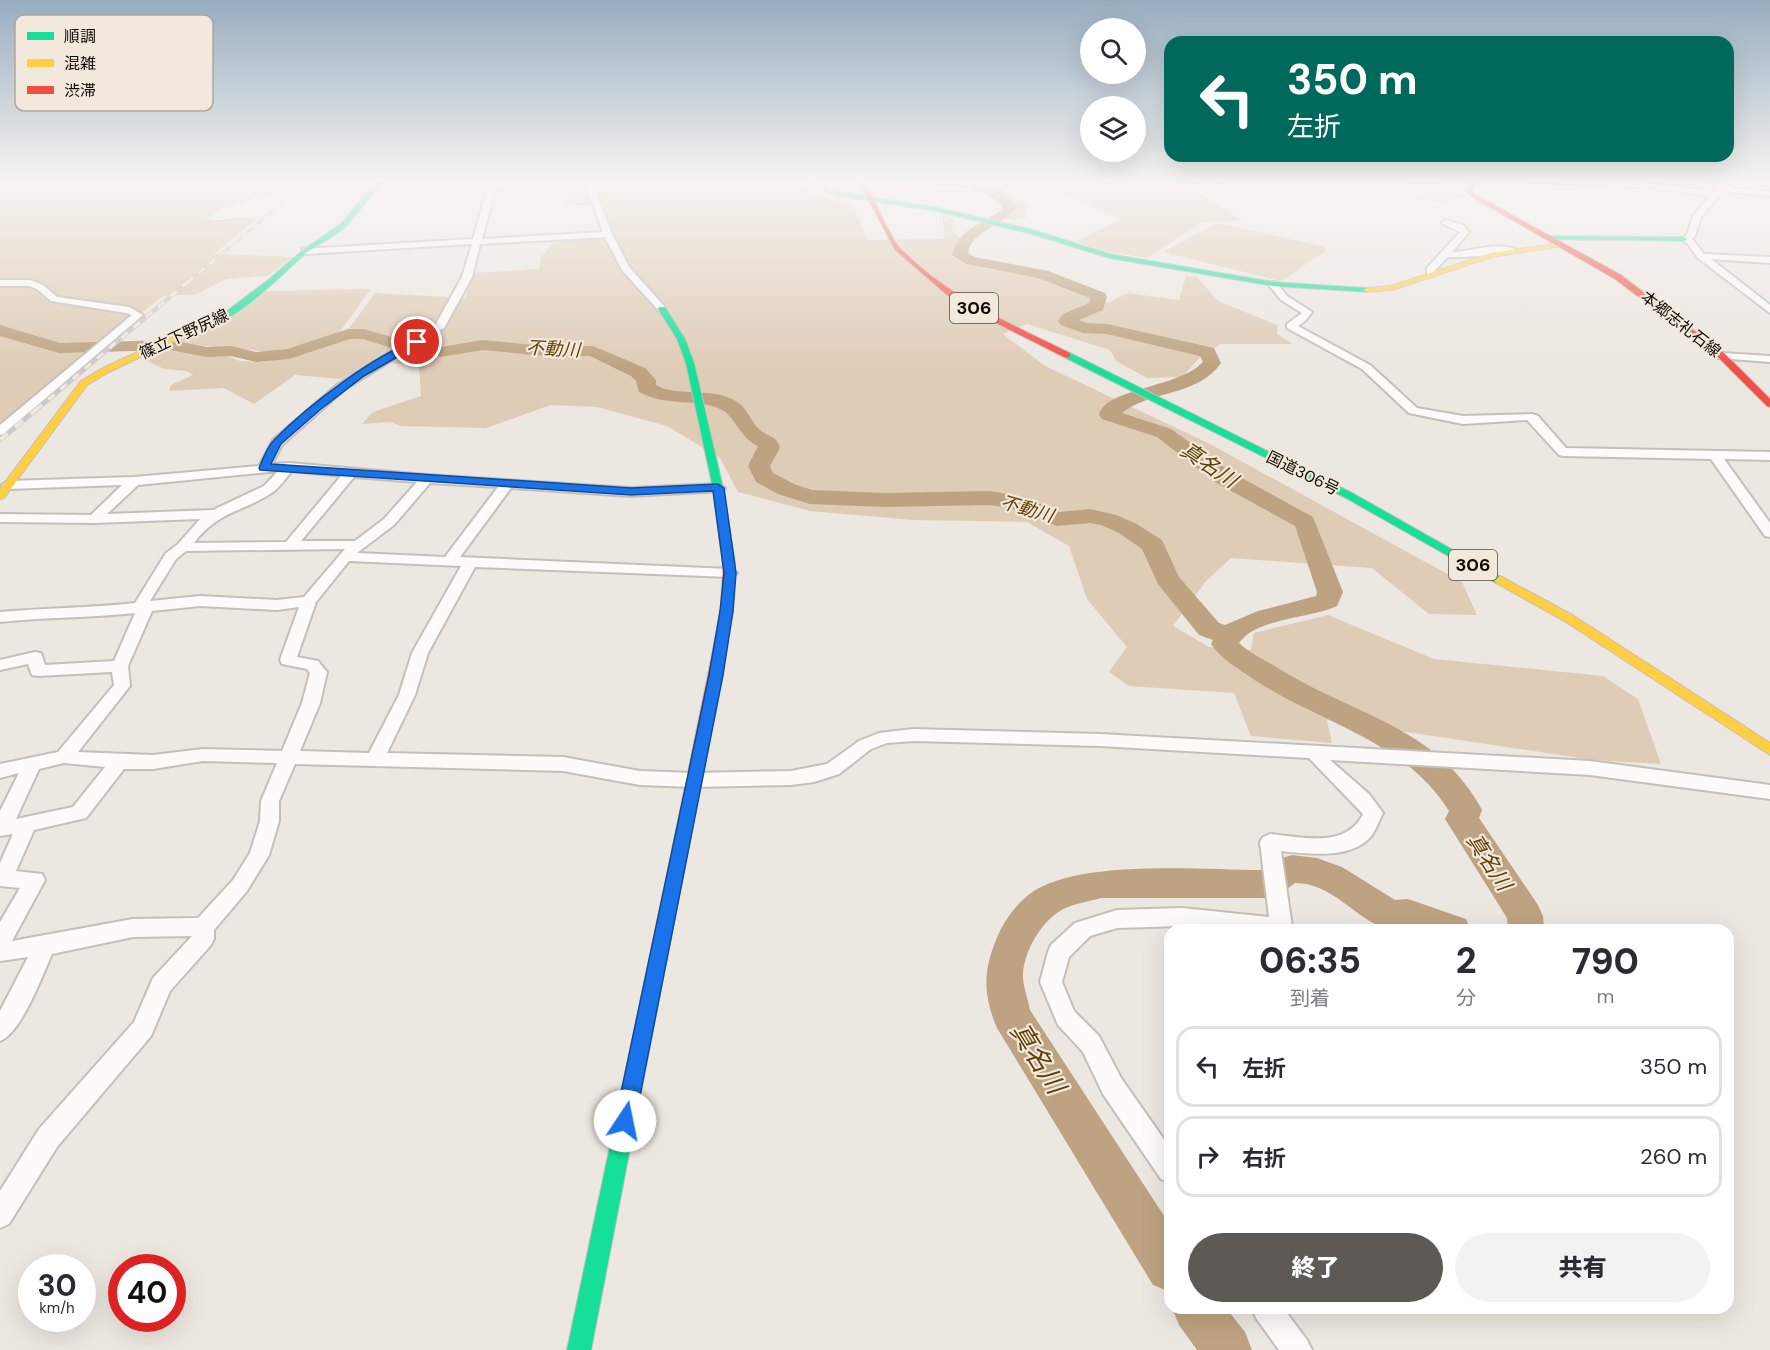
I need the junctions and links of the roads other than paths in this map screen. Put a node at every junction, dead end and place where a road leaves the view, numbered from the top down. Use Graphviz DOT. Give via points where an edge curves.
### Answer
graph roads {
  1 [pos="317,243"];
  2 [pos="431,243"];
  3 [pos="477,243"];
  4 [pos="612,243"];
  5 [pos="894,243"];
  6 [pos="1066,243"];
  7 [pos="1456,243"];
  8 [pos="1558,243"];
  9 [pos="1691,243"];
  10 [pos="1561,245"];
  11 [pos="305,251"];
  12 [pos="1514,251"];
  13 [pos="1446,254"];
  14 [pos="1701,256"];
  15 [pos="1770,260"];
  16 [pos="1430,274"];
  17 [pos="0,283"];
  18 [pos="1273,284"];
  19 [pos="662,309"];
  20 [pos="1770,310"];
  21 [pos="1722,356"];
  22 [pos="1770,359"];
  23 [pos="1770,404"];
  24 [pos="0,431"];
  25 [pos="1714,454"];
  26 [pos="1770,456"];
  27 [pos="289,467"];
  28 [pos="264,468"];
  29 [pos="351,472"];
  30 [pos="427,479"];
  31 [pos="134,481"];
  32 [pos="507,484"];
  33 [pos="718,488"];
  34 [pos="3,492"];
  35 [pos="215,514"];
  36 [pos="0,518"];
  37 [pos="94,519"];
  38 [pos="1770,533"];
  39 [pos="358,545"];
  40 [pos="290,546"];
  41 [pos="183,547"];
  42 [pos="345,557"];
  43 [pos="449,562"];
  44 [pos="470,564"];
  45 [pos="730,573"];
  46 [pos="309,601"];
  47 [pos="146,606"];
  48 [pos="0,617"];
  49 [pos="0,665"];
  50 [pos="120,666"];
  51 [pos="1770,750"];
  52 [pos="1315,753"];
  53 [pos="288,756"];
  54 [pos="64,757"];
  55 [pos="375,760"];
  56 [pos="118,762"];
  57 [pos="33,763"];
  58 [pos="0,771"];
  59 [pos="693,780"];
  60 [pos="1770,792"];
  61 [pos="27,824"];
  62 [pos="1251,924"];
  63 [pos="1281,924"];
  64 [pos="204,927"];
  65 [pos="0,942"];
  66 [pos="45,946"];
  67 [pos="0,952"];
  68 [pos="0,1030"];
  69 [pos="1164,1161"];
  70 [pos="0,1215"];
  71 [pos="1270,1314"];
  72 [pos="579,1350"];
  73 [pos="1297,1350"];
  1 -- 11 [label="main road, 篠立下野尻線"];
  2 -- 11 [label="street"];
  3 -- 28 [label="street" via="467,276 440,326 361,374 318,406 277,443"];
  4 -- 19 [label="street" via="625,268"];
  5 -- 51 [label="main road, 国道306号 / 306" via="916,268 981,312 1350,496 1560,614"];
  6 -- 18 [label="main road" via="1109,256"];
  7 -- 13 [label="street"];
  8 -- 10 [label="main road, 本郷志礼石線"];
  9 -- 14 [label="street"];
  10 -- 12 [label="main road"];
  10 -- 21 [label="main road, 本郷志礼石線" via="1618,277"];
  11 -- 34 [label="main road, 篠立下野尻線" via="230,313 84,383"];
  12 -- 13 [label="street"];
  12 -- 16 [label="main road"];
  13 -- 16 [label="street"];
  14 -- 15 [label="street"];
  14 -- 20 [label="street"];
  16 -- 18 [label="main road" via="1392,288 1374,290"];
  17 -- 24 [label="street" via="30,283 40,286 54,299 129,309 138,315"];
  18 -- 25 [label="street" via="1284,298 1307,312 1291,327 1366,367 1413,411 1463,420 1534,418 1563,452"];
  19 -- 33 [label="main road" via="681,339 690,363"];
  21 -- 22 [label="street"];
  21 -- 23 [label="main road, 本郷志礼石線"];
  25 -- 26 [label="street"];
  25 -- 38 [label="street"];
  27 -- 28 [label="street"];
  27 -- 29 [label="street"];
  27 -- 35 [label="street" via="269,489"];
  28 -- 31 [label="street"];
  29 -- 30 [label="street"];
  29 -- 40 [label="street"];
  30 -- 32 [label="street"];
  30 -- 39 [label="street" via="389,522"];
  31 -- 34 [label="street" via="54,482"];
  31 -- 37 [label="street"];
  32 -- 33 [label="street" via="631,492"];
  32 -- 43 [label="street"];
  33 -- 45 [label="main road"];
  35 -- 37 [label="street"];
  35 -- 41 [label="street" via="201,524"];
  36 -- 37 [label="street"];
  39 -- 40 [label="street"];
  39 -- 42 [label="street"];
  40 -- 41 [label="street"];
  41 -- 47 [label="street" via="171,556 156,578 142,603"];
  42 -- 43 [label="street"];
  42 -- 46 [label="street"];
  43 -- 44 [label="street"];
  44 -- 45 [label="street"];
  44 -- 55 [label="street" via="420,652 407,695"];
  45 -- 59 [label="main road" via="716,675"];
  46 -- 47 [label="street" via="277,605 200,601"];
  46 -- 53 [label="street" via="288,660 312,665 319,672 311,703"];
  47 -- 48 [label="street"];
  47 -- 50 [label="street"];
  49 -- 50 [label="street" via="35,657 38,672"];
  50 -- 54 [label="street" via="122,686"];
  52 -- 59 [label="street" via="1100,740 913,735 885,737 865,745 833,769 814,776"];
  52 -- 60 [label="street" via="1590,768"];
  52 -- 63 [label="street" via="1373,813 1364,831 1347,841 1324,845 1270,842"];
  53 -- 55 [label="street"];
  53 -- 56 [label="street" via="203,755"];
  53 -- 64 [label="street" via="270,801 272,818 263,849 237,892"];
  54 -- 56 [label="street"];
  54 -- 57 [label="street"];
  55 -- 59 [label="street" via="563,764 640,778"];
  56 -- 61 [label="street" via="79,813"];
  57 -- 58 [label="street"];
  57 -- 61 [label="street" via="1,829"];
  59 -- 72 [label="main road"];
  61 -- 65 [label="street" via="3,879 35,880"];
  62 -- 69 [label="street" via="1182,917 1117,919 1083,929 1059,952 1051,982 1066,1018 1091,1044 1112,1086"];
  64 -- 66 [label="street" via="133,928"];
  64 -- 70 [label="street" via="202,939 161,986 143,1029 48,1138"];
  66 -- 67 [label="street"];
  66 -- 68 [label="street"];
  71 -- 73 [label="street"];
}
